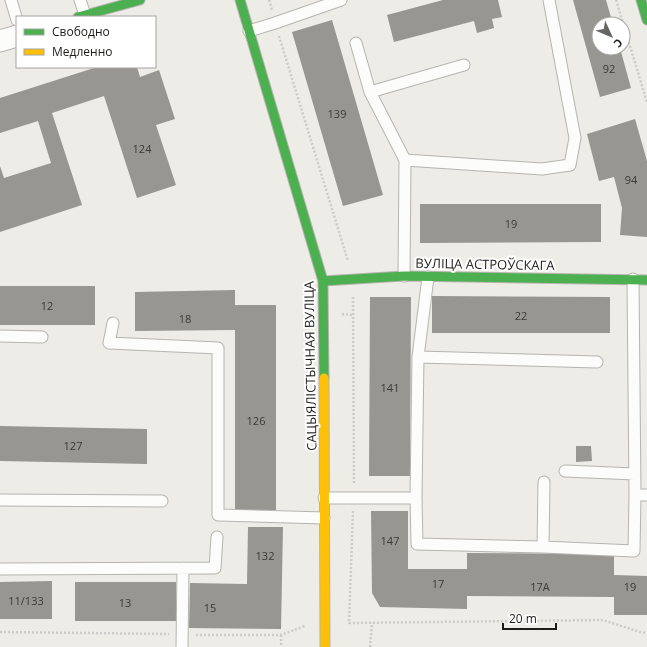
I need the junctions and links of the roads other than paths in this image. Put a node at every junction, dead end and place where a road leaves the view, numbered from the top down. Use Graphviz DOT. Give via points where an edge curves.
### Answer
graph roads {
  1 [pos="11,0"];
  2 [pos="80,0"];
  3 [pos="140,0"];
  4 [pos="240,0"];
  5 [pos="341,0"];
  6 [pos="549,0"];
  7 [pos="641,0"];
  8 [pos="81,16"];
  9 [pos="16,17"];
  10 [pos="647,20"];
  11 [pos="249,31"];
  12 [pos="16,36"];
  13 [pos="0,41"];
  14 [pos="356,43"];
  15 [pos="464,65"];
  16 [pos="370,92"];
  17 [pos="405,160"];
  18 [pos="404,276"];
  19 [pos="428,277"];
  20 [pos="633,279"];
  21 [pos="647,280"];
  22 [pos="323,281"];
  23 [pos="113,323"];
  24 [pos="0,336"];
  25 [pos="42,337"];
  26 [pos="418,357"];
  27 [pos="598,362"];
  28 [pos="565,471"];
  29 [pos="635,474"];
  30 [pos="544,482"];
  31 [pos="635,495"];
  32 [pos="647,495"];
  33 [pos="324,498"];
  34 [pos="416,498"];
  35 [pos="0,500"];
  36 [pos="162,502"];
  37 [pos="324,518"];
  38 [pos="218,537"];
  39 [pos="543,547"];
  40 [pos="183,568"];
  41 [pos="0,569"];
  42 [pos="182,647"];
  43 [pos="324,647"];
  1 -- 9 [label="lane"];
  2 -- 8 [label="lane"];
  3 -- 8 [label="street"];
  4 -- 11 [label="street, САЦЫЯЛІСТЫЧНАЯ ВУЛІЦА"];
  5 -- 11 [label="lane"];
  6 -- 17 [label="lane" via="575,138 570,165 542,169"];
  7 -- 10 [label="street"];
  11 -- 22 [label="street, САЦЫЯЛІСТЫЧНАЯ ВУЛІЦА"];
  12 -- 13 [label="street"];
  14 -- 16 [label="lane"];
  15 -- 16 [label="lane"];
  16 -- 17 [label="lane"];
  17 -- 18 [label="lane"];
  18 -- 19 [label="street, ВУЛІЦА АСТРОЎСКАГА"];
  18 -- 22 [label="street, ВУЛІЦА АСТРОЎСКАГА"];
  19 -- 20 [label="street, ВУЛІЦА АСТРОЎСКАГА"];
  19 -- 26 [label="lane"];
  20 -- 21 [label="street, ВУЛІЦА АСТРОЎСКАГА"];
  20 -- 29 [label="lane"];
  22 -- 33 [label="street, САЦЫЯЛІСТЫЧНАЯ ВУЛІЦА"];
  23 -- 37 [label="lane" via="109,343 218,348 218,515"];
  24 -- 25 [label="lane"];
  26 -- 27 [label="lane"];
  26 -- 34 [label="lane"];
  28 -- 29 [label="lane"];
  29 -- 31 [label="lane"];
  30 -- 39 [label="lane"];
  31 -- 32 [label="lane"];
  31 -- 39 [label="lane" via="634,551"];
  33 -- 34 [label="lane"];
  33 -- 37 [label="street, САЦЫЯЛІСТЫЧНАЯ ВУЛІЦА"];
  34 -- 39 [label="lane" via="417,544"];
  35 -- 36 [label="lane"];
  37 -- 43 [label="street, САЦЫЯЛІСТЫЧНАЯ ВУЛІЦА"];
  38 -- 40 [label="lane" via="215,568"];
  40 -- 41 [label="lane"];
  40 -- 42 [label="lane"];
}
